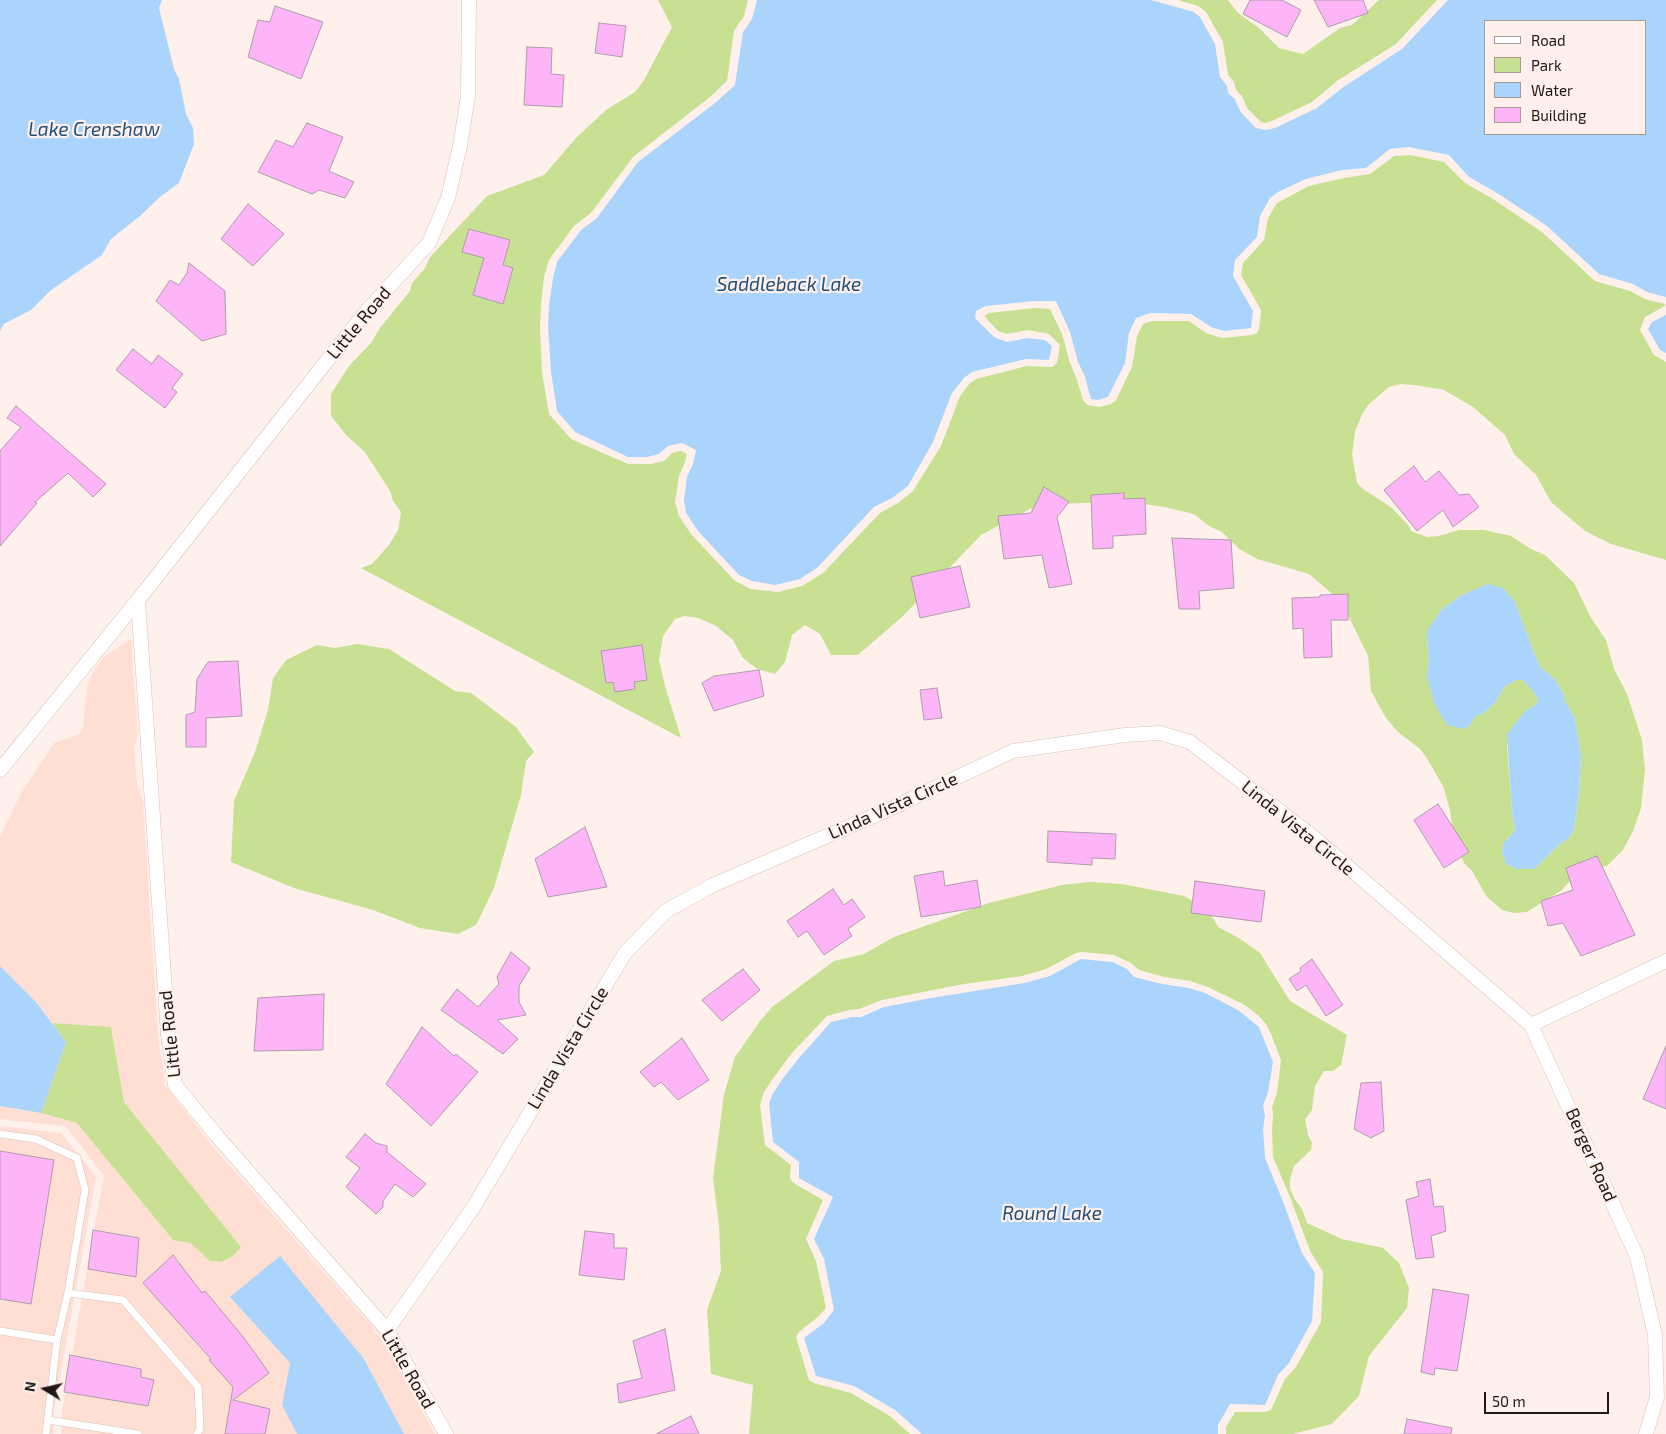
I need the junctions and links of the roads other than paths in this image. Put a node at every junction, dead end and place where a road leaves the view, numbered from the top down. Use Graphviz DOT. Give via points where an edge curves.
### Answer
graph roads {
  1 [pos="469,0"];
  2 [pos="138,600"];
  3 [pos="0,770"];
  4 [pos="1666,961"];
  5 [pos="1531,1025"];
  6 [pos="0,1134"];
  7 [pos="68,1293"];
  8 [pos="0,1330"];
  9 [pos="387,1330"];
  10 [pos="57,1340"];
  11 [pos="48,1420"];
  12 [pos="46,1434"];
  13 [pos="138,1434"];
  14 [pos="197,1434"];
  15 [pos="446,1434"];
  16 [pos="1646,1434"];
  1 -- 2 [label="street, Little Road" via="467,104 448,198 429,243 364,314"];
  2 -- 3 [label="street, Little Road"];
  2 -- 9 [label="street, Little Road" via="167,1024 175,1085"];
  4 -- 5 [label="street"];
  5 -- 9 [label="street, Linda Vista Circle" via="1311,835 1190,742 1160,733 1013,751 892,808 713,885 666,911 625,952 473,1208"];
  5 -- 16 [label="street, Berger Road" via="1637,1257 1655,1335 1657,1397"];
  6 -- 7 [label="lane" via="36,1139 77,1158 85,1190"];
  7 -- 10 [label="lane"];
  7 -- 14 [label="lane" via="122,1300 198,1386 200,1429"];
  8 -- 10 [label="lane"];
  9 -- 15 [label="street, Little Road"];
  10 -- 11 [label="lane"];
  11 -- 12 [label="lane"];
  11 -- 13 [label="lane"];
}
